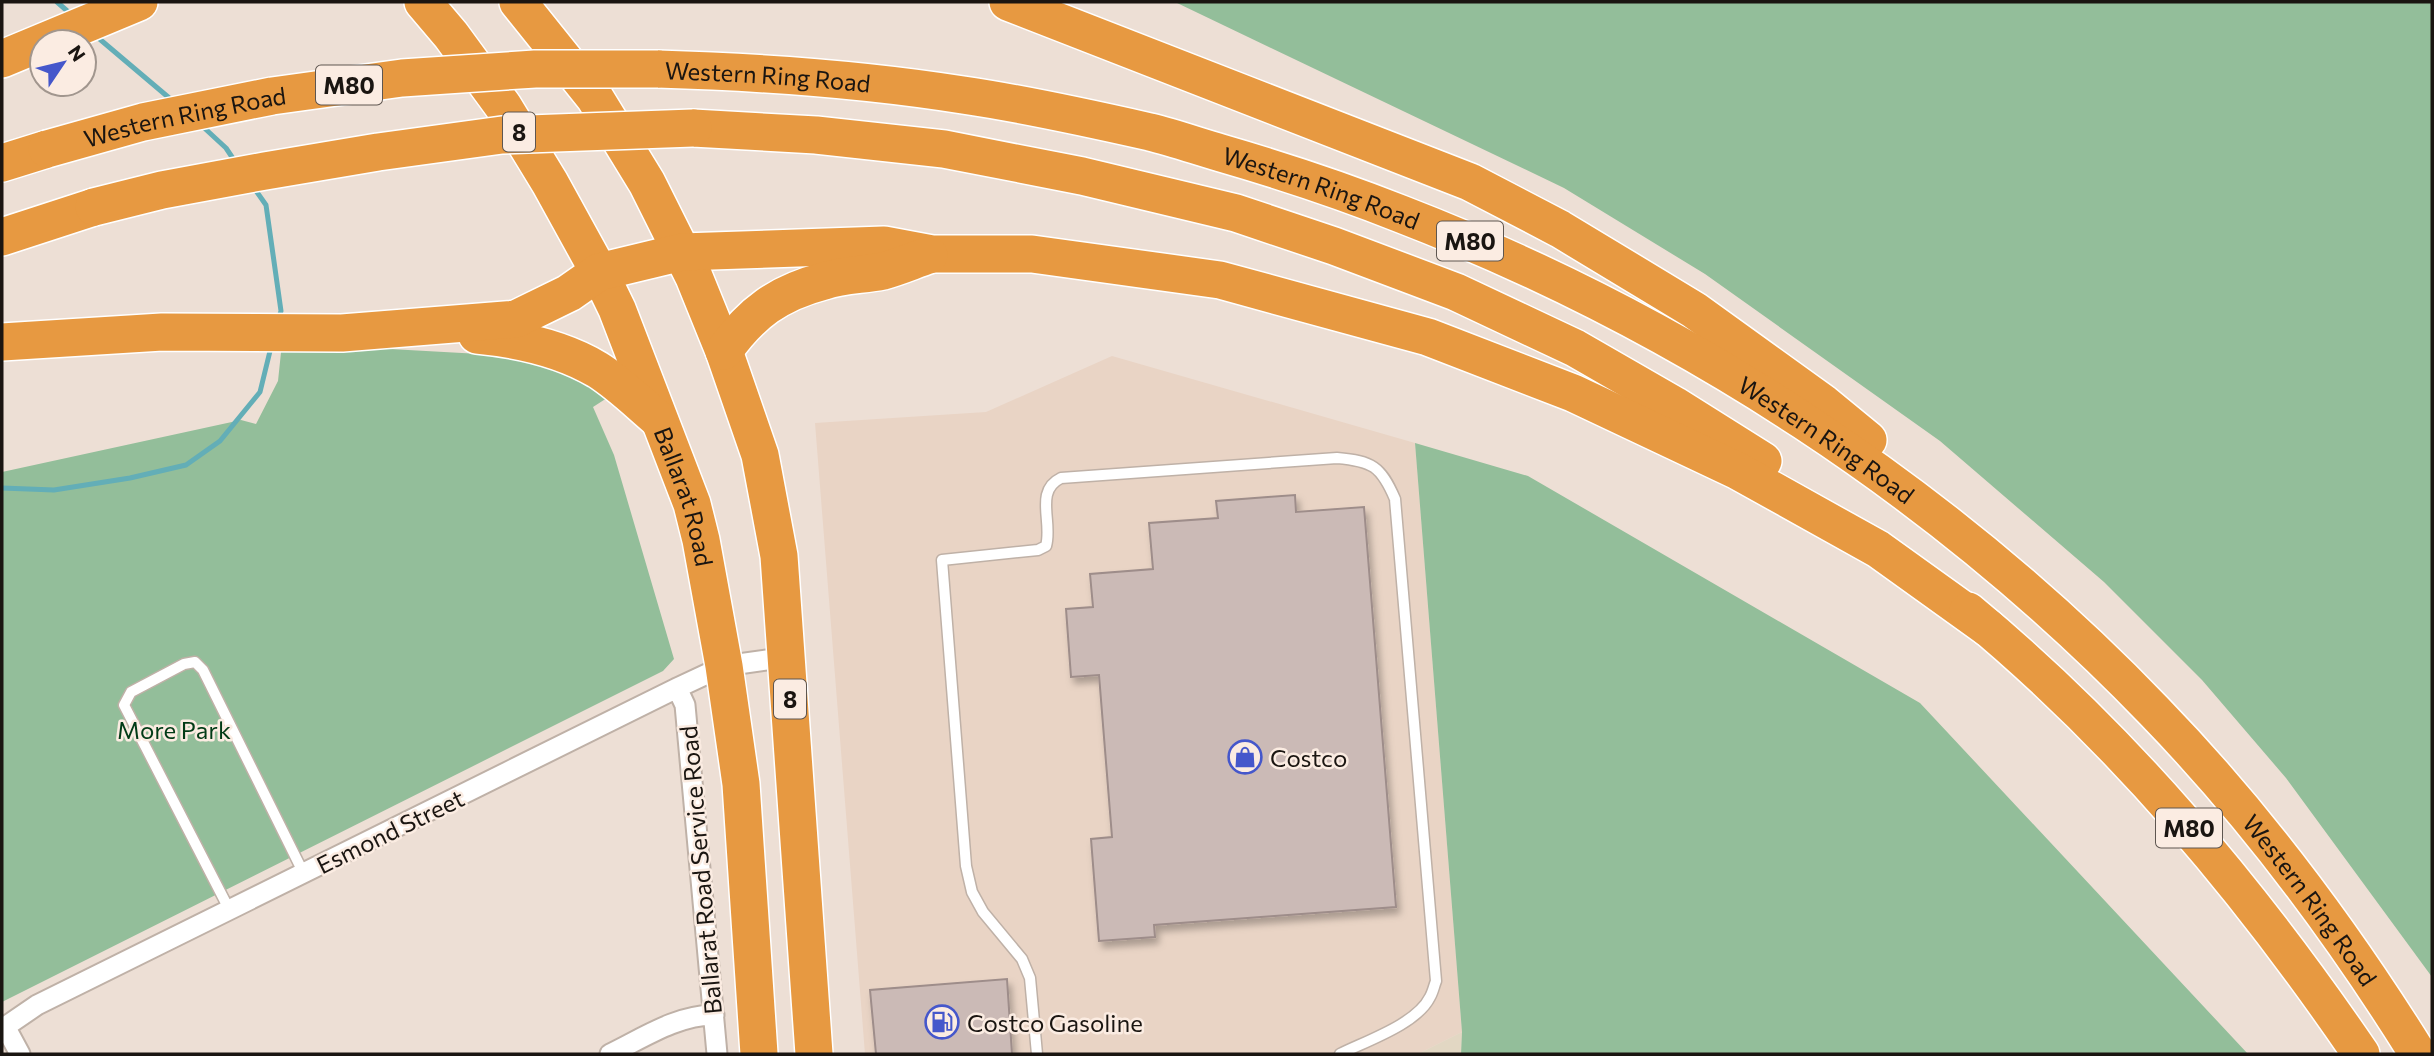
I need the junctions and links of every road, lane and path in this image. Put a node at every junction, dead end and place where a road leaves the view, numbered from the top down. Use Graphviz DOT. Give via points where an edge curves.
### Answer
graph roads {
  1 [pos="136,2"];
  2 [pos="423,2"];
  3 [pos="518,2"];
  4 [pos="1008,2"];
  5 [pos="2,59"];
  6 [pos="2,163"];
  7 [pos="2,237"];
  8 [pos="681,252"];
  9 [pos="932,254"];
  10 [pos="599,272"];
  11 [pos="408,328"];
  12 [pos="2,342"];
  13 [pos="724,351"];
  14 [pos="662,422"];
  15 [pos="1988,628"];
  16 [pos="788,657"];
  17 [pos="724,666"];
  18 [pos="677,688"];
  19 [pos="2155,712"];
  20 [pos="304,874"];
  21 [pos="229,909"];
  22 [pos="714,1015"];
  23 [pos="4,1029"];
  24 [pos="20,1054"];
  25 [pos="610,1054"];
  26 [pos="717,1054"];
  27 [pos="759,1054"];
  28 [pos="814,1054"];
  29 [pos="1037,1054"];
  30 [pos="1340,1054"];
  31 [pos="2361,1054"];
  32 [pos="2418,1054"];
  1 -- 5 [label="highway"];
  2 -- 10 [label="highway, Ballarat Road / 8" via="503,106"];
  3 -- 8 [label="highway, 8" via="595,98 647,183"];
  4 -- 19 [label="highway" via="1470,182 1560,229 1694,310 1823,403 2032,577"];
  6 -- 19 [label="highway, Western Ring Road / M80, bridge" via="143,122 272,96 402,78 535,69 745,72 875,83 966,95 1141,130 1320,182 1458,236 1688,348 1771,399 1966,539"];
  7 -- 15 [label="highway, Western Ring Road / M80, bridge" via="162,190 502,135 693,128 816,135 944,149 1082,176 1236,213 1334,246 1456,292 1575,348 1798,483 1918,570"];
  8 -- 9 [label="highway" via="884,244"];
  8 -- 10 [label="highway"];
  8 -- 13 [label="highway, 8"];
  9 -- 13 [label="highway" via="884,271 825,280 780,298 750,318"];
  9 -- 15 [label="highway" via="1032,254 1220,280 1428,337 1573,393 1738,471 1878,549"];
  10 -- 11 [label="highway" via="516,319"];
  10 -- 14 [label="highway, Ballarat Road / 8"];
  11 -- 12 [label="highway" via="162,332"];
  11 -- 14 [label="highway" via="489,336 570,356 606,376"];
  13 -- 16 [label="highway, 8" via="760,455 779,556"];
  14 -- 17 [label="highway, Ballarat Road / 8" via="698,528"];
  15 -- 31 [label="highway, Western Ring Road / M80" via="2155,789 2269,924"];
  16 -- 17 [label="street, Esmond Street"];
  16 -- 28 [label="highway, 8"];
  17 -- 18 [label="street, Esmond Street"];
  17 -- 27 [label="highway, Ballarat Road / 8" via="741,784"];
  18 -- 20 [label="street, Esmond Street"];
  18 -- 22 [label="street, Ballarat Road Service Road" via="685,705"];
  19 -- 32 [label="highway, Western Ring Road / M80" via="2283,861"];
  20 -- 21 [label="street, Esmond Street"];
  20 -- 21 [label="lane" via="203,670 195,662 184,664 131,692 124,705"];
  21 -- 23 [label="street, Esmond Street" via="37,1005"];
  22 -- 25 [label="street" via="682,1020"];
  22 -- 26 [label="street, Ballarat Road Service Road"];
  23 -- 24 [label="street"];
  29 -- 30 [label="lane" via="1030,978 1022,959 983,912 966,866 942,560 1046,546 1045,492 1060,478 1337,458 1375,466 1395,499 1436,981 1419,1012"];
}
